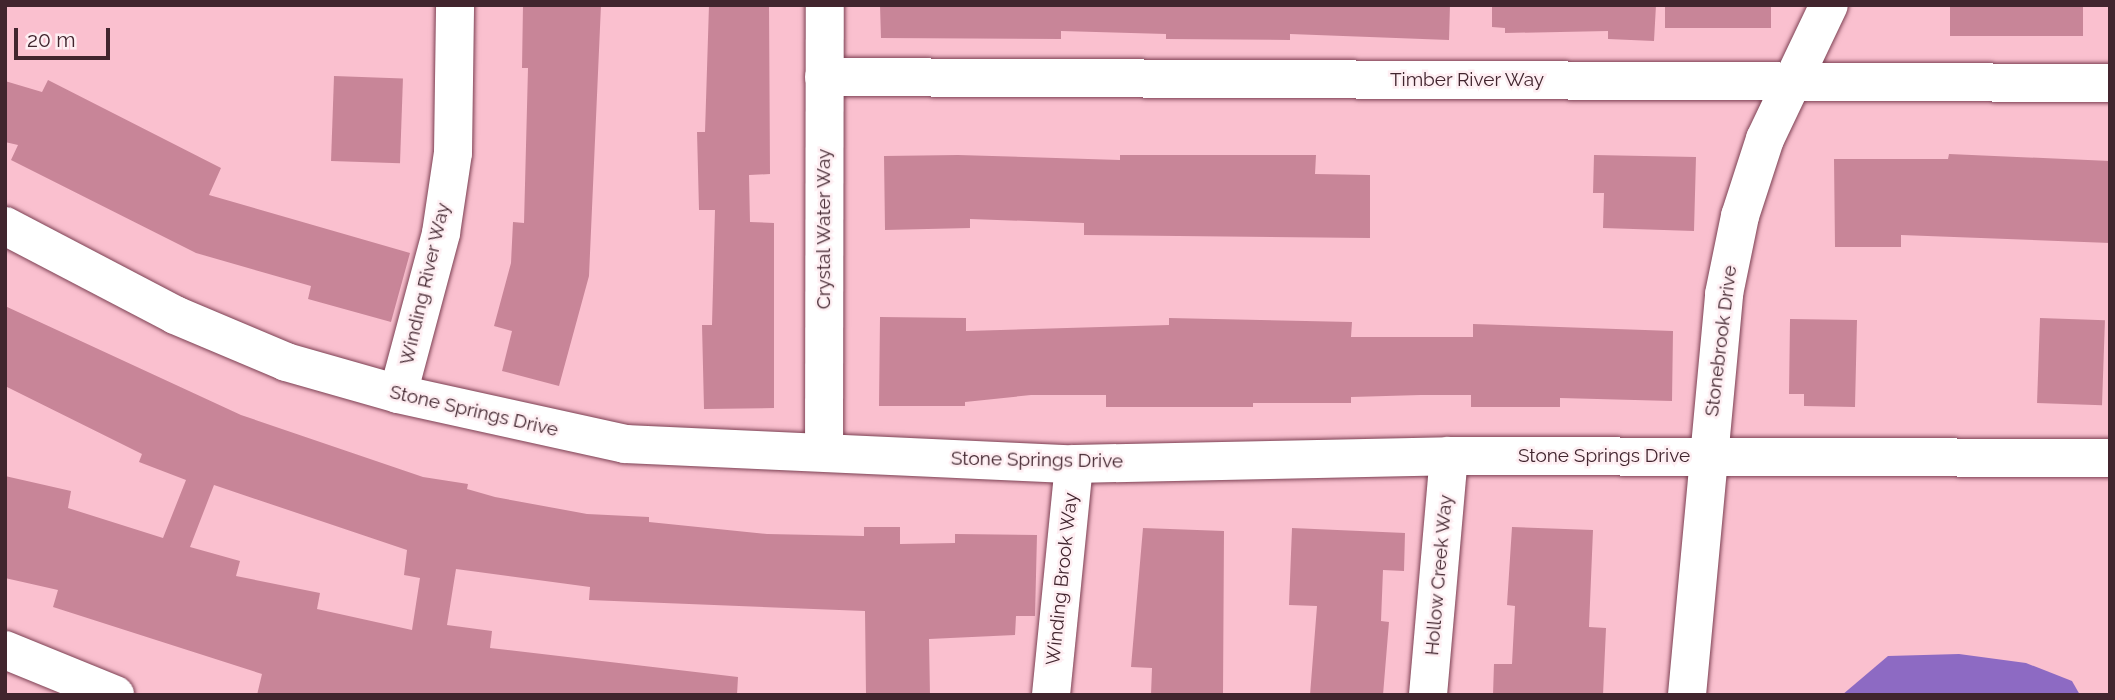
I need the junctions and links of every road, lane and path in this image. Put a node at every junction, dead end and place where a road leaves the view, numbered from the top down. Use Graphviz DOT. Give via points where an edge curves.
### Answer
graph roads {
  1 [pos="455,5"];
  2 [pos="825,5"];
  3 [pos="1829,5"];
  4 [pos="824,77"];
  5 [pos="1790,81"];
  6 [pos="2110,83"];
  7 [pos="5,226"];
  8 [pos="398,394"];
  9 [pos="824,452"];
  10 [pos="1449,456"];
  11 [pos="1708,456"];
  12 [pos="2110,458"];
  13 [pos="1074,464"];
  14 [pos="5,650"];
  15 [pos="115,695"];
  16 [pos="1051,695"];
  17 [pos="1428,695"];
  18 [pos="1687,695"];
  1 -- 8 [label="street, Winding River Way" via="451,166 440,233"];
  2 -- 4 [label="street, Crystal Water Way"];
  3 -- 5 [label="street, Stonebrook Drive"];
  4 -- 5 [label="street, Timber River Way"];
  4 -- 9 [label="street, Crystal Water Way"];
  5 -- 6 [label="street, Timber River Way"];
  5 -- 11 [label="street, Stonebrook Drive" via="1740,216 1724,294"];
  7 -- 8 [label="street, Stone Springs Drive" via="188,320 286,362"];
  8 -- 9 [label="street, Stone Springs Drive" via="625,444"];
  9 -- 13 [label="street, Stone Springs Drive"];
  10 -- 11 [label="street, Stone Springs Drive"];
  10 -- 13 [label="street, Stone Springs Drive"];
  10 -- 17 [label="street, Hollow Creek Way"];
  11 -- 12 [label="street, Stone Springs Drive"];
  11 -- 18 [label="street, Stonebrook Drive"];
  13 -- 16 [label="street, Winding Brook Way"];
  14 -- 15 [label="street"];
}
